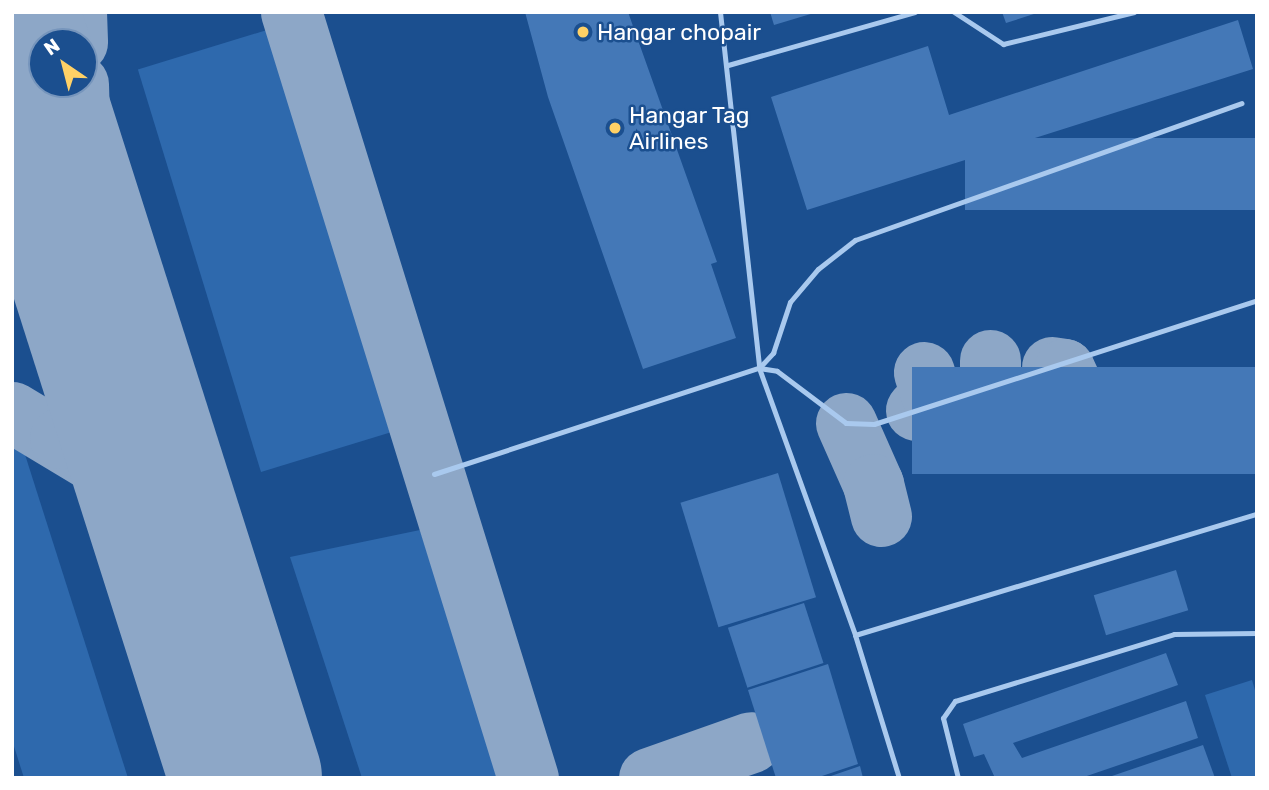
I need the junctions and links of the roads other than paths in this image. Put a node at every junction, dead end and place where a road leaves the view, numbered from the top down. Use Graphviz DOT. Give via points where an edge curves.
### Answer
graph roads {
  1 [pos="720,12"];
  2 [pos="915,12"];
  3 [pos="954,12"];
  4 [pos="1134,12"];
  5 [pos="728,65"];
  6 [pos="1241,103"];
  7 [pos="1257,300"];
  8 [pos="759,368"];
  9 [pos="434,474"];
  10 [pos="1257,514"];
  11 [pos="1257,633"];
  12 [pos="855,635"];
  13 [pos="898,778"];
  14 [pos="958,778"];
  1 -- 5 [label="lane"];
  2 -- 5 [label="lane"];
  3 -- 4 [label="lane" via="1003,44"];
  5 -- 8 [label="lane"];
  6 -- 8 [label="lane" via="855,240 818,269 790,302 773,353"];
  7 -- 8 [label="lane" via="874,424 846,423 777,371"];
  8 -- 9 [label="lane"];
  8 -- 12 [label="lane"];
  10 -- 12 [label="lane"];
  11 -- 14 [label="lane" via="1174,634 955,701 943,718"];
  12 -- 13 [label="lane"];
}
